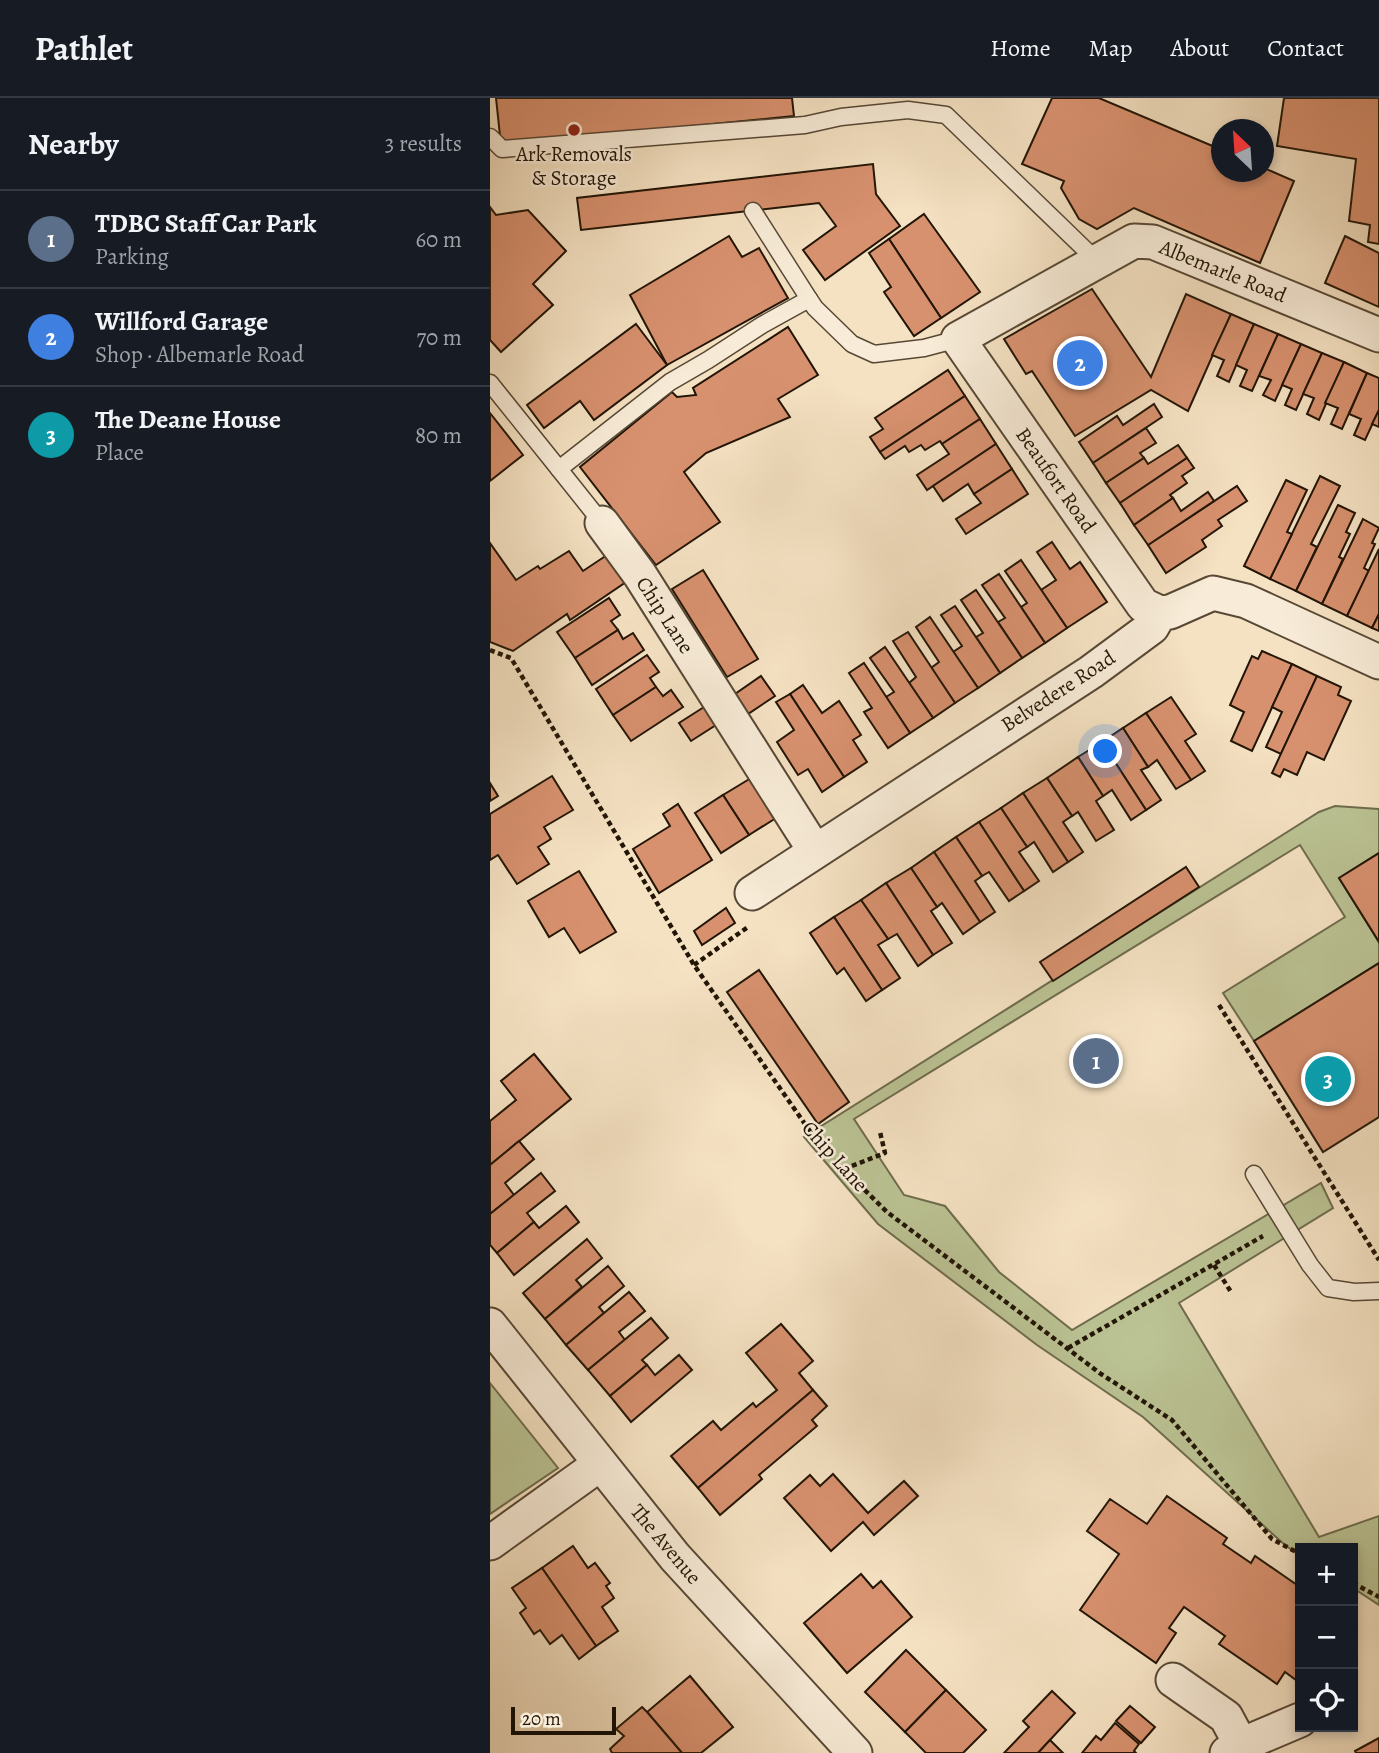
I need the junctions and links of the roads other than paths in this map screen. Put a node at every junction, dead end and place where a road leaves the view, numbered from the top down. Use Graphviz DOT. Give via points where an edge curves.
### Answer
graph roads {
  1 [pos="490,137"];
  2 [pos="753,211"];
  3 [pos="1097,260"];
  4 [pos="809,299"];
  5 [pos="1379,335"];
  6 [pos="958,339"];
  7 [pos="490,383"];
  8 [pos="559,469"];
  9 [pos="601,523"];
  10 [pos="1160,613"];
  11 [pos="1379,662"];
  12 [pos="815,851"];
  13 [pos="754,907"];
  14 [pos="1254,1174"];
  15 [pos="1379,1291"];
  16 [pos="490,1325"];
  17 [pos="600,1464"];
  18 [pos="490,1543"];
  19 [pos="1173,1680"];
  20 [pos="1295,1722"];
  21 [pos="1234,1749"];
  22 [pos="855,1753"];
  1 -- 3 [label="lane" via="502,149 805,125 908,110 946,115"];
  2 -- 4 [label="lane"];
  3 -- 5 [label="street, Albemarle Road" via="1134,241 1153,242"];
  3 -- 6 [label="street, Albemarle Road"];
  4 -- 6 [label="lane" via="852,344 874,354"];
  4 -- 8 [label="lane" via="670,382"];
  6 -- 10 [label="street, Beaufort Road" via="1143,605"];
  7 -- 8 [label="lane"];
  8 -- 9 [label="lane"];
  9 -- 12 [label="street, Chip Lane" via="640,575"];
  10 -- 11 [label="street, Belvedere Road" via="1213,593 1246,601"];
  10 -- 12 [label="street, Belvedere Road" via="1152,627 1091,672"];
  12 -- 13 [label="street, Belvedere Road"];
  14 -- 15 [label="lane" via="1328,1287"];
  16 -- 17 [label="street, The Avenue"];
  17 -- 18 [label="street"];
  17 -- 22 [label="street, The Avenue" via="675,1557"];
  19 -- 21 [label="street" via="1226,1717"];
  20 -- 21 [label="street"];
}
